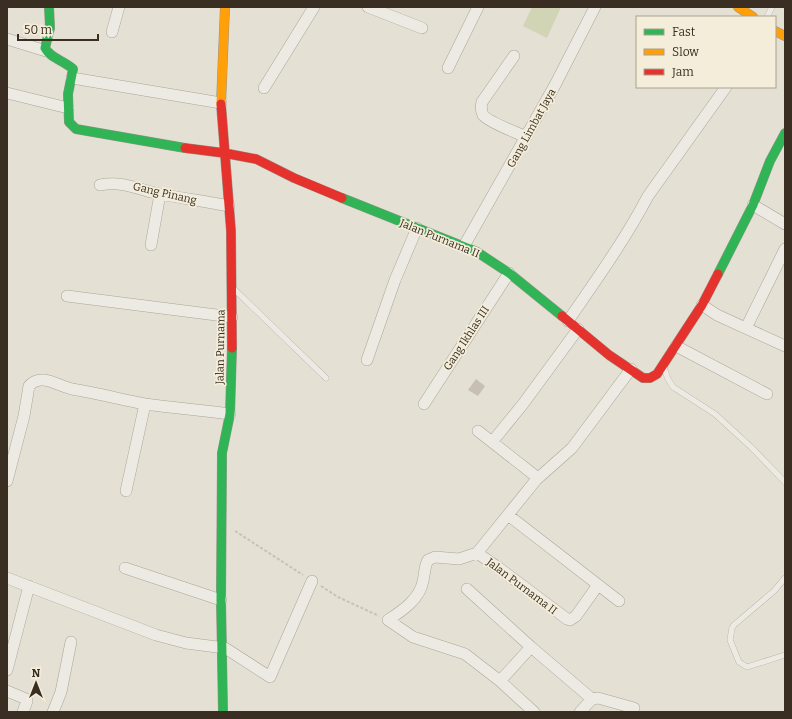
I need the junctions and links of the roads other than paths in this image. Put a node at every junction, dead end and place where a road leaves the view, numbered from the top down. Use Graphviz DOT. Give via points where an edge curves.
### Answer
graph roads {
  1 [pos="49,7"];
  2 [pos="119,7"];
  3 [pos="225,7"];
  4 [pos="314,7"];
  5 [pos="368,7"];
  6 [pos="478,7"];
  7 [pos="595,7"];
  8 [pos="738,7"];
  9 [pos="772,7"];
  10 [pos="751,13"];
  11 [pos="768,16"];
  12 [pos="422,28"];
  13 [pos="776,31"];
  14 [pos="112,32"];
  15 [pos="785,36"];
  16 [pos="7,39"];
  17 [pos="46,51"];
  18 [pos="514,56"];
  19 [pos="448,68"];
  20 [pos="72,78"];
  21 [pos="264,88"];
  22 [pos="725,88"];
  23 [pos="7,93"];
  24 [pos="221,104"];
  25 [pos="68,108"];
  26 [pos="785,133"];
  27 [pos="526,137"];
  28 [pos="224,153"];
  29 [pos="100,185"];
  30 [pos="160,194"];
  31 [pos="229,206"];
  32 [pos="753,206"];
  33 [pos="785,224"];
  34 [pos="417,228"];
  35 [pos="151,245"];
  36 [pos="464,246"];
  37 [pos="785,249"];
  38 [pos="509,273"];
  39 [pos="232,287"];
  40 [pos="67,296"];
  41 [pos="702,305"];
  42 [pos="232,317"];
  43 [pos="568,321"];
  44 [pos="746,328"];
  45 [pos="578,329"];
  46 [pos="676,346"];
  47 [pos="785,346"];
  48 [pos="366,360"];
  49 [pos="663,365"];
  50 [pos="631,369"];
  51 [pos="326,378"];
  52 [pos="767,394"];
  53 [pos="145,404"];
  54 [pos="424,404"];
  55 [pos="230,414"];
  56 [pos="478,431"];
  57 [pos="492,442"];
  58 [pos="538,478"];
  59 [pos="7,481"];
  60 [pos="785,482"];
  61 [pos="126,491"];
  62 [pos="508,515"];
  63 [pos="477,553"];
  64 [pos="125,568"];
  65 [pos="7,578"];
  66 [pos="785,578"];
  67 [pos="312,581"];
  68 [pos="598,585"];
  69 [pos="29,586"];
  70 [pos="467,589"];
  71 [pos="221,600"];
  72 [pos="619,601"];
  73 [pos="71,642"];
  74 [pos="222,647"];
  75 [pos="531,647"];
  76 [pos="785,655"];
  77 [pos="7,670"];
  78 [pos="500,681"];
  79 [pos="7,690"];
  80 [pos="592,699"];
  81 [pos="634,708"];
  82 [pos="23,712"];
  83 [pos="53,712"];
  84 [pos="223,712"];
  85 [pos="534,712"];
  86 [pos="580,712"];
  1 -- 17 [label="main road" via="52,27"];
  2 -- 14 [label="street"];
  3 -- 24 [label="main road, Jalan Purnama"];
  4 -- 21 [label="street"];
  5 -- 12 [label="street"];
  6 -- 19 [label="street"];
  7 -- 27 [label="street, Gang Limbat Jaya"];
  8 -- 10 [label="main road"];
  9 -- 11 [label="lane"];
  13 -- 15 [label="main road"];
  16 -- 17 [label="street"];
  17 -- 20 [label="main road" via="73,69"];
  18 -- 27 [label="street" via="482,102 482,110 483,115 489,120"];
  20 -- 24 [label="street"];
  20 -- 25 [label="main road, Jalan Purnama II" via="69,83"];
  22 -- 43 [label="street" via="648,196"];
  23 -- 25 [label="street"];
  24 -- 28 [label="main road, Jalan Purnama"];
  25 -- 28 [label="main road, Jalan Purnama II" via="69,122 76,129 167,146"];
  26 -- 32 [label="main road, Jalan Purnama II" via="770,161"];
  27 -- 36 [label="street, Gang Limbat Jaya"];
  28 -- 31 [label="main road, Jalan Purnama"];
  28 -- 34 [label="main road, Jalan Purnama II" via="256,159 294,178"];
  29 -- 30 [label="street, Gang Pinang" via="128,184"];
  30 -- 31 [label="street, Gang Pinang"];
  30 -- 35 [label="street"];
  31 -- 39 [label="main road, Jalan Purnama"];
  32 -- 33 [label="street"];
  32 -- 41 [label="main road, Jalan Purnama II"];
  34 -- 36 [label="main road, Jalan Purnama II"];
  34 -- 48 [label="street"];
  36 -- 38 [label="main road, Jalan Purnama II"];
  37 -- 44 [label="street"];
  38 -- 43 [label="main road, Jalan Purnama II"];
  38 -- 54 [label="street, Gang Ikhlas III"];
  39 -- 42 [label="main road, Jalan Purnama"];
  39 -- 51 [label="lane"];
  40 -- 42 [label="street"];
  41 -- 44 [label="street"];
  41 -- 46 [label="main road, Jalan Purnama II"];
  42 -- 55 [label="main road, Jalan Purnama"];
  43 -- 45 [label="main road, Jalan Purnama II"];
  44 -- 47 [label="street"];
  45 -- 50 [label="main road, Jalan Purnama II" via="609,356"];
  45 -- 57 [label="street"];
  46 -- 49 [label="main road, Jalan Purnama II"];
  46 -- 52 [label="street"];
  49 -- 50 [label="main road, Jalan Purnama II" via="654,377 647,379"];
  49 -- 60 [label="lane" via="673,386 714,414"];
  50 -- 58 [label="street, Jalan Purnama II" via="572,448"];
  53 -- 55 [label="street"];
  53 -- 59 [label="street" via="68,388 47,380 33,382"];
  53 -- 61 [label="street"];
  55 -- 71 [label="main road, Jalan Purnama" via="222,453"];
  56 -- 57 [label="street"];
  57 -- 58 [label="street"];
  58 -- 62 [label="street, Jalan Purnama II"];
  62 -- 63 [label="street, Jalan Purnama II"];
  62 -- 68 [label="street"];
  63 -- 68 [label="street, Jalan Purnama II" via="570,620 576,616"];
  63 -- 78 [label="street" via="458,559 430,558 426,563 419,592 400,612 388,620 413,638 465,654"];
  64 -- 71 [label="street"];
  65 -- 69 [label="street"];
  66 -- 76 [label="lane" via="774,591 734,625 730,634 739,662 747,667"];
  67 -- 74 [label="street" via="270,677"];
  68 -- 72 [label="street"];
  69 -- 74 [label="street" via="156,635 192,644"];
  69 -- 77 [label="street"];
  70 -- 75 [label="street"];
  71 -- 74 [label="main road, Jalan Purnama"];
  73 -- 83 [label="street" via="61,692"];
  74 -- 84 [label="main road, Jalan Purnama"];
  75 -- 78 [label="street"];
  75 -- 80 [label="street"];
  78 -- 85 [label="street"];
  79 -- 82 [label="street" via="26,698"];
  80 -- 81 [label="street" via="602,698"];
  80 -- 86 [label="street"];
}
